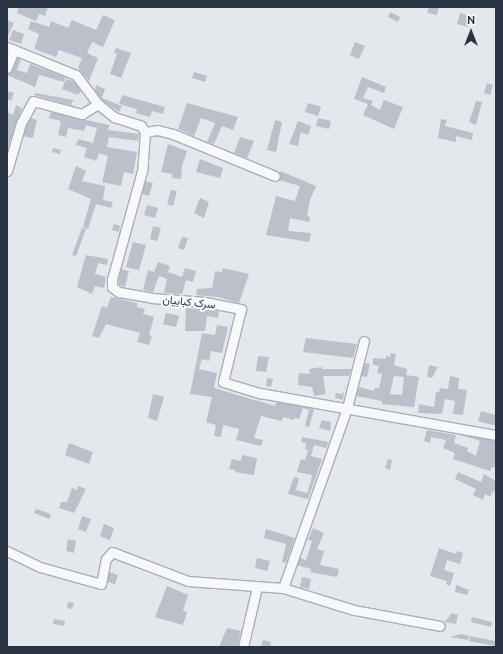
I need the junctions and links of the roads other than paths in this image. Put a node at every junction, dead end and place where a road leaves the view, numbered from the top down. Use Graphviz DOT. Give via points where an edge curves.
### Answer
graph roads {
  1 [pos="11,48"];
  2 [pos="7,68"];
  3 [pos="98,104"];
  4 [pos="145,132"];
  5 [pos="7,171"];
  6 [pos="275,176"];
  7 [pos="364,341"];
  8 [pos="347,408"];
  9 [pos="496,435"];
  10 [pos="7,551"];
  11 [pos="257,587"];
  12 [pos="283,588"];
  13 [pos="440,626"];
  14 [pos="243,647"];
  1 -- 2 [label="street"];
  1 -- 3 [label="street" via="76,75"];
  3 -- 4 [label="street" via="114,117 141,126"];
  3 -- 5 [label="street" via="82,114 33,101 21,123"];
  4 -- 6 [label="street" via="157,130 173,134"];
  4 -- 8 [label="street, سرک کبابیان" via="142,171 112,279 112,287 119,292 152,298 205,302 241,309 223,382 260,393"];
  7 -- 8 [label="street"];
  8 -- 9 [label="street, سرک کبابیان"];
  8 -- 12 [label="street"];
  10 -- 11 [label="street" via="40,567 101,584 106,560 112,552 188,581"];
  11 -- 12 [label="street"];
  11 -- 14 [label="street"];
  12 -- 13 [label="street" via="354,610"];
}
